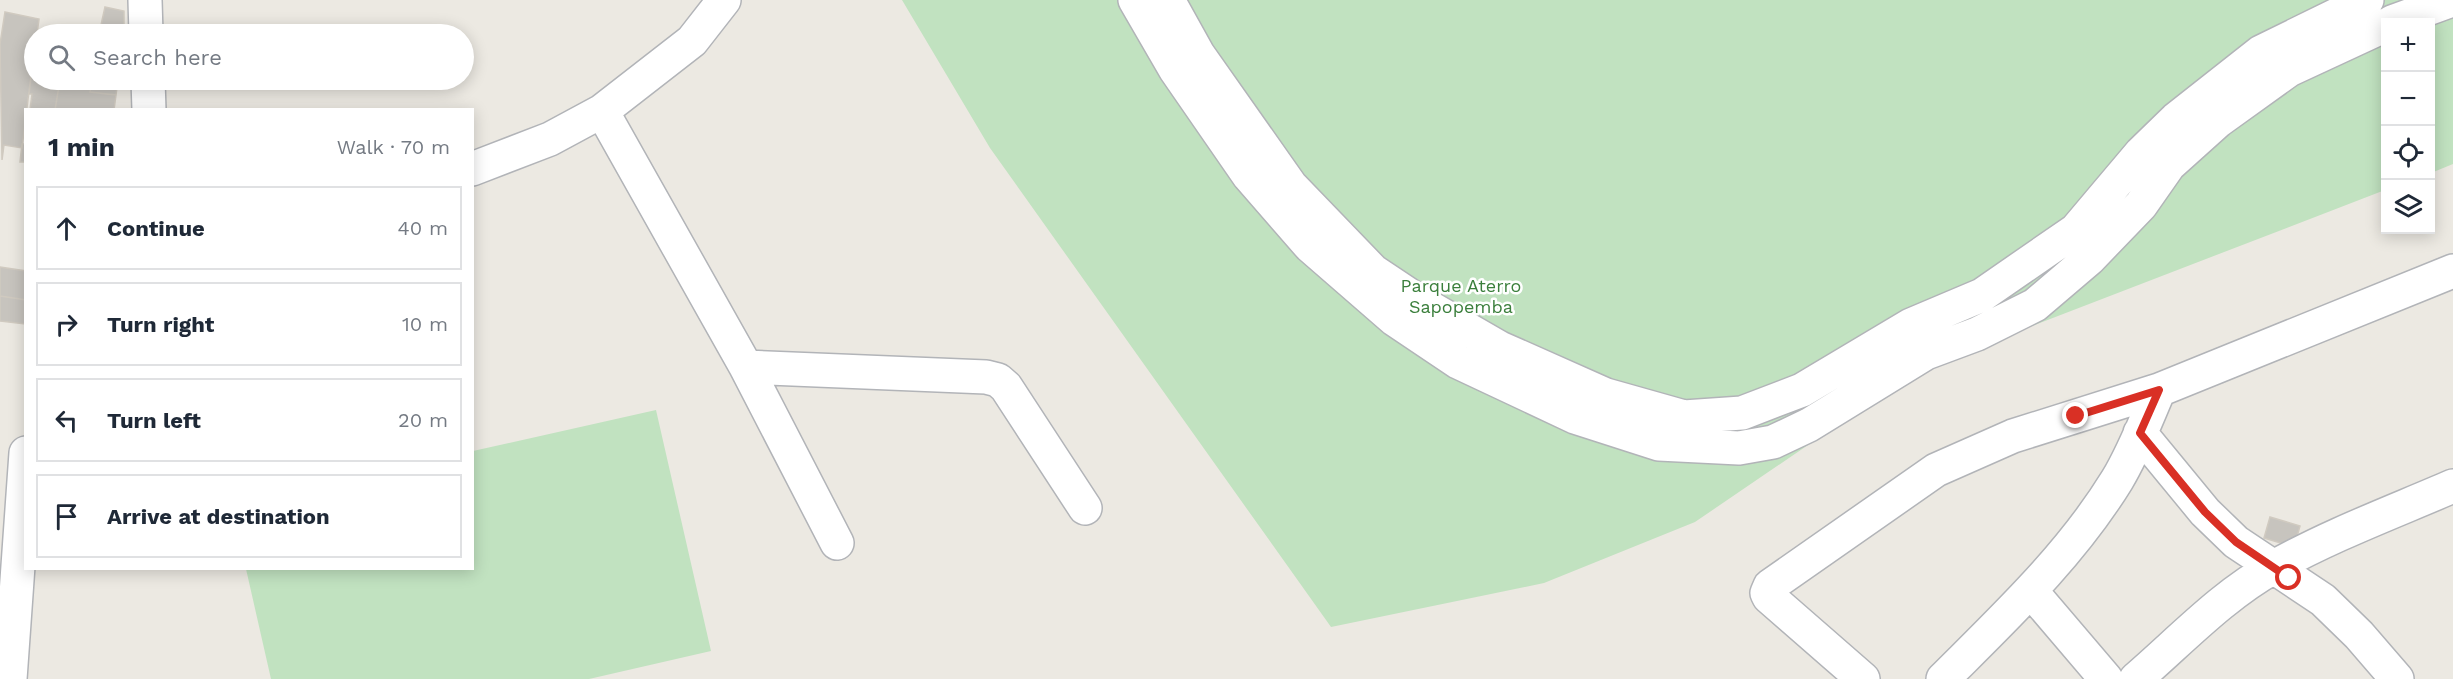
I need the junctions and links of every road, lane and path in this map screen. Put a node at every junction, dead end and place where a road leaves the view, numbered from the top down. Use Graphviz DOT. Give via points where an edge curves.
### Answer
graph roads {
  1 [pos="145,0"];
  2 [pos="724,0"];
  3 [pos="1135,0"];
  4 [pos="1167,0"];
  5 [pos="2367,0"];
  6 [pos="2452,0"];
  7 [pos="2403,18"];
  8 [pos="146,24"];
  9 [pos="2381,27"];
  10 [pos="148,90"];
  11 [pos="149,108"];
  12 [pos="602,111"];
  13 [pos="474,168"];
  14 [pos="2453,271"];
  15 [pos="746,367"];
  16 [pos="2159,390"];
  17 [pos="2140,433"];
  18 [pos="24,481"];
  19 [pos="2453,486"];
  20 [pos="1085,508"];
  21 [pos="837,543"];
  22 [pos="2273,567"];
  23 [pos="2031,591"];
  24 [pos="10,679"];
  25 [pos="1863,679"];
  26 [pos="1943,679"];
  27 [pos="2106,679"];
  28 [pos="2136,679"];
  29 [pos="2397,679"];
  1 -- 8 [label="street"];
  2 -- 12 [label="street" via="692,40"];
  3 -- 9 [label="street" via="1175,69 1249,176 1310,246 1394,319 1458,362 1575,417 1659,444 1738,448 1773,442 1809,425 1926,353 1977,334 2035,305 2089,259 2141,205 2169,165 2218,121 2289,70"];
  4 -- 5 [label="street" via="1198,54 1291,186 1373,271 1500,348 1606,396 1684,417 1742,413 1802,390 1911,325 1982,295 2076,230 2141,153 2176,119 2261,52"];
  6 -- 7 [label="street"];
  10 -- 11 [label="street"];
  12 -- 13 [label="street" via="550,139"];
  12 -- 15 [label="street"];
  14 -- 16 [label="street"];
  15 -- 20 [label="street" via="986,376 998,380"];
  15 -- 21 [label="street"];
  16 -- 17 [label="street"];
  16 -- 25 [label="street" via="2013,436 1936,470 1770,586 1769,597"];
  17 -- 22 [label="street" via="2205,512 2236,542"];
  17 -- 23 [label="street" via="2118,480"];
  18 -- 24 [label="street"];
  19 -- 22 [label="street"];
  22 -- 28 [label="street" via="2234,594"];
  22 -- 29 [label="street" via="2323,600"];
  23 -- 26 [label="street"];
  23 -- 27 [label="street"];
}
